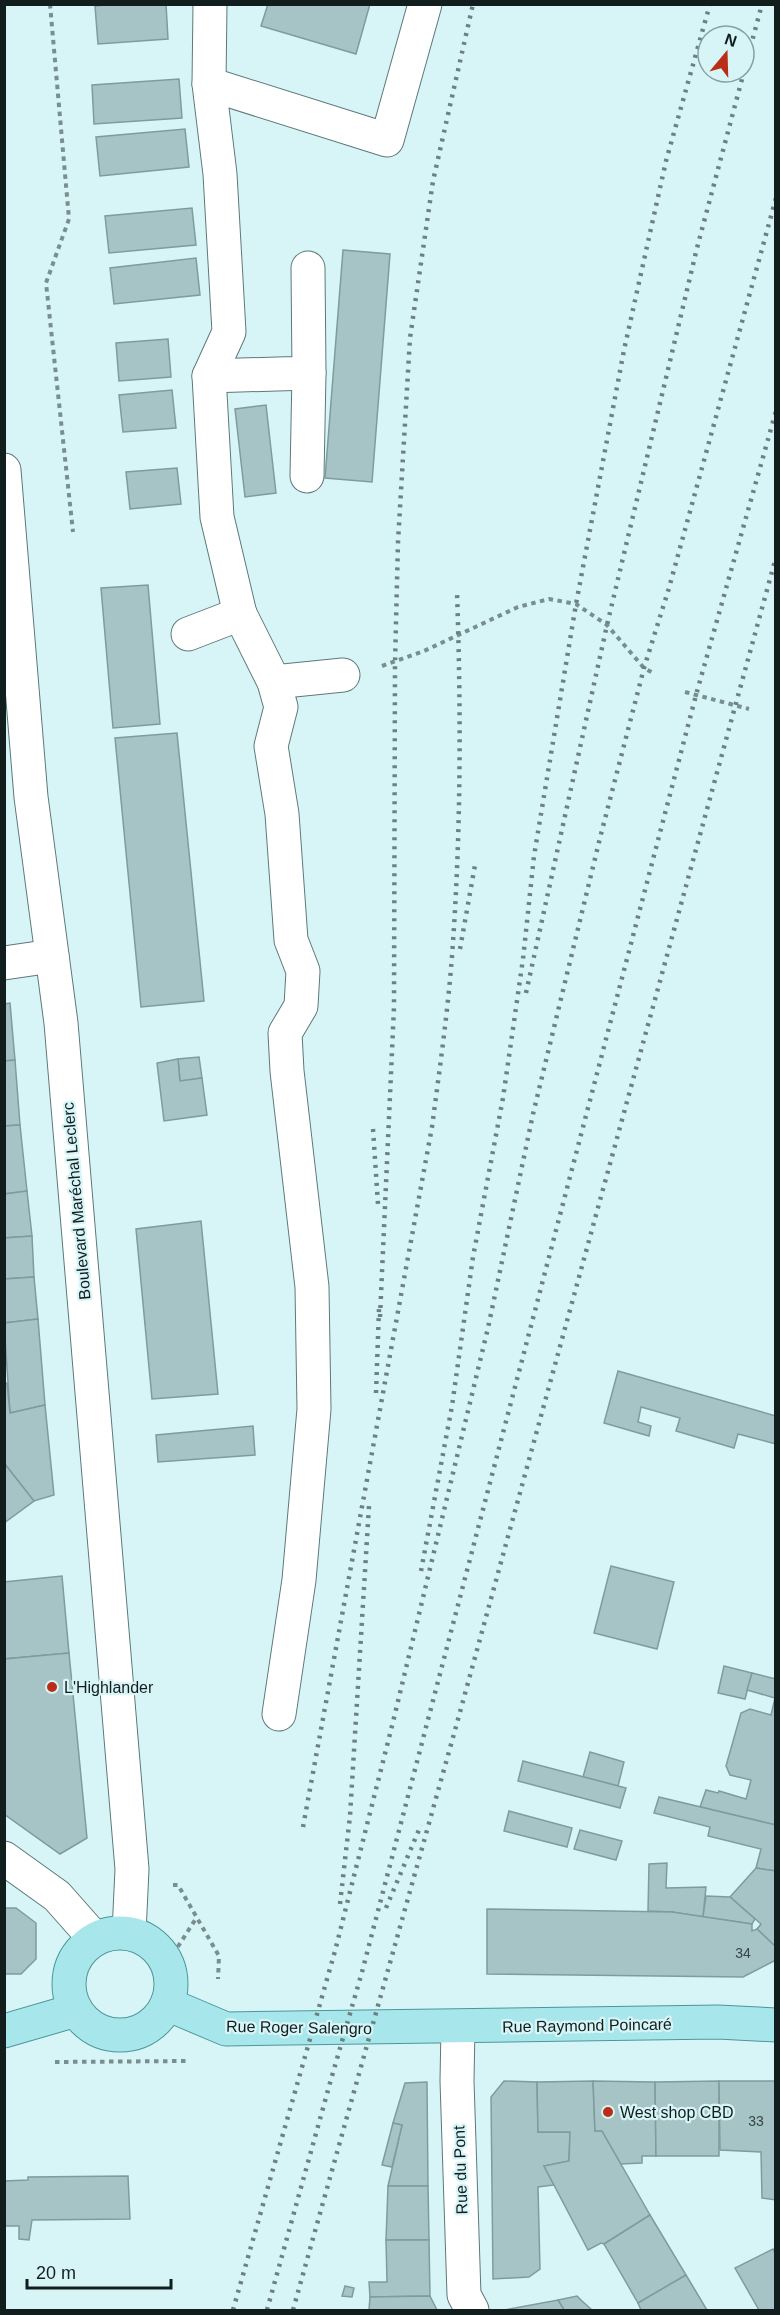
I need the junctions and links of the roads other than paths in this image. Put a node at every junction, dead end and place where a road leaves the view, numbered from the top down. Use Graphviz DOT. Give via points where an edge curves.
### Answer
graph roads {
  1 [pos="210,4"];
  2 [pos="425,4"];
  3 [pos="209,84"];
  4 [pos="308,268"];
  5 [pos="309,373"];
  6 [pos="209,376"];
  7 [pos="4,470"];
  8 [pos="308,476"];
  9 [pos="240,614"];
  10 [pos="188,634"];
  11 [pos="343,675"];
  12 [pos="274,682"];
  13 [pos="52,956"];
  14 [pos="4,963"];
  15 [pos="279,1714"];
  16 [pos="4,1858"];
  17 [pos="129,1933"];
  18 [pos="95,1940"];
  19 [pos="167,2004"];
  20 [pos="76,2010"];
  21 [pos="776,2025"];
  22 [pos="399,2027"];
  23 [pos="458,2027"];
  24 [pos="4,2031"];
  25 [pos="472,2310"];
  1 -- 3 [label="street"];
  2 -- 3 [label="street" via="387,140"];
  3 -- 6 [label="street" via="220,174 229,332"];
  4 -- 5 [label="street"];
  5 -- 6 [label="street"];
  5 -- 8 [label="street"];
  6 -- 9 [label="street" via="217,517"];
  7 -- 13 [label="street, Boulevard Maréchal Leclerc" via="31,797"];
  9 -- 10 [label="street"];
  9 -- 12 [label="street"];
  11 -- 12 [label="street"];
  12 -- 15 [label="street" via="281,707 271,746 282,814 291,939 303,971 301,1006 285,1033 312,1287 314,1409 298,1580"];
  13 -- 14 [label="street"];
  13 -- 17 [label="street, Boulevard Maréchal Leclerc" via="62,1035 131,1857"];
  16 -- 18 [label="street" via="57,1896"];
  17 -- 18 [label="main road"];
  17 -- 19 [label="main road" via="150,1942 162,1954 171,1988"];
  18 -- 20 [label="main road" via="85,1945 74,1959 69,1976 69,1994"];
  19 -- 20 [label="main road" via="146,2028 131,2034 99,2030"];
  19 -- 22 [label="main road, Rue Roger Salengro" via="226,2029"];
  20 -- 24 [label="main road"];
  21 -- 23 [label="main road, Rue Raymond Poincaré" via="718,2022"];
  22 -- 23 [label="main road, Rue Raymond Poincaré"];
  23 -- 25 [label="street, Rue du Pont" via="464,2295"];
}
